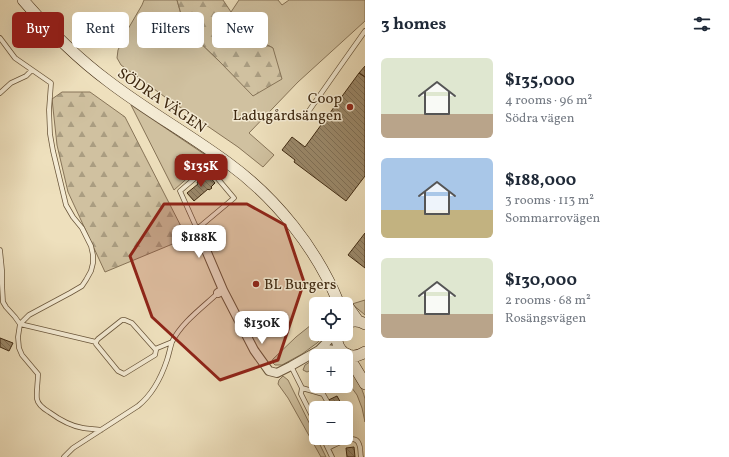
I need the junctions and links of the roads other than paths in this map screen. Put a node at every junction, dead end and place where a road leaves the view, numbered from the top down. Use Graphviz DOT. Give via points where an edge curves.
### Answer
graph roads {
  1 [pos="23,0"];
  2 [pos="365,31"];
  3 [pos="0,38"];
  4 [pos="32,70"];
  5 [pos="0,93"];
  6 [pos="306,115"];
  7 [pos="197,229"];
  8 [pos="0,250"];
  9 [pos="328,280"];
  10 [pos="221,291"];
  11 [pos="336,297"];
  12 [pos="341,297"];
  13 [pos="353,313"];
  14 [pos="361,323"];
  15 [pos="20,324"];
  16 [pos="329,341"];
  17 [pos="96,342"];
  18 [pos="172,342"];
  19 [pos="155,349"];
  20 [pos="320,349"];
  21 [pos="365,352"];
  22 [pos="309,356"];
  23 [pos="353,356"];
  24 [pos="291,366"];
  25 [pos="353,366"];
  26 [pos="365,384"];
  27 [pos="302,388"];
  28 [pos="327,401"];
  29 [pos="309,410"];
  30 [pos="101,430"];
  31 [pos="326,445"];
  32 [pos="328,448"];
  33 [pos="64,457"];
  34 [pos="332,457"];
  35 [pos="361,457"];
  1 -- 9 [label="main road, SÖDRA VÄGEN" via="71,50 108,81 211,150 258,189 293,227"];
  2 -- 6 [label="lane"];
  3 -- 4 [label="lane" via="16,58"];
  4 -- 5 [label="lane" via="26,76 10,83"];
  4 -- 15 [label="lane" via="50,83 49,116 53,151 66,205 87,237 93,263 82,286 29,315"];
  7 -- 7 [label="lane" via="234,198 209,170 201,173 180,191"];
  7 -- 10 [label="street"];
  8 -- 15 [label="lane" via="3,302"];
  9 -- 11 [label="main road, SÖDRA VÄGEN"];
  9 -- 12 [label="main road, SÖDRA VÄGEN"];
  10 -- 18 [label="lane" via="184,325"];
  10 -- 24 [label="street" via="254,350 269,371 277,373"];
  13 -- 14 [label="main road, SÖDRA VÄGEN"];
  15 -- 17 [label="lane"];
  15 -- 30 [label="lane" via="19,348 38,374 38,403 72,426"];
  16 -- 20 [label="street"];
  17 -- 19 [label="lane" via="125,320 132,323"];
  17 -- 19 [label="lane" via="118,371 124,374 155,355"];
  18 -- 19 [label="lane"];
  18 -- 30 [label="lane" via="159,380 146,399"];
  21 -- 23 [label="main road"];
  22 -- 24 [label="street"];
  24 -- 27 [label="lane"];
  25 -- 26 [label="main road"];
  27 -- 28 [label="lane" via="323,394"];
  27 -- 29 [label="lane" via="301,394"];
  30 -- 33 [label="lane"];
  31 -- 32 [label="lane"];
  32 -- 34 [label="lane"];
  32 -- 35 [label="lane" via="351,438 359,444"];
}
